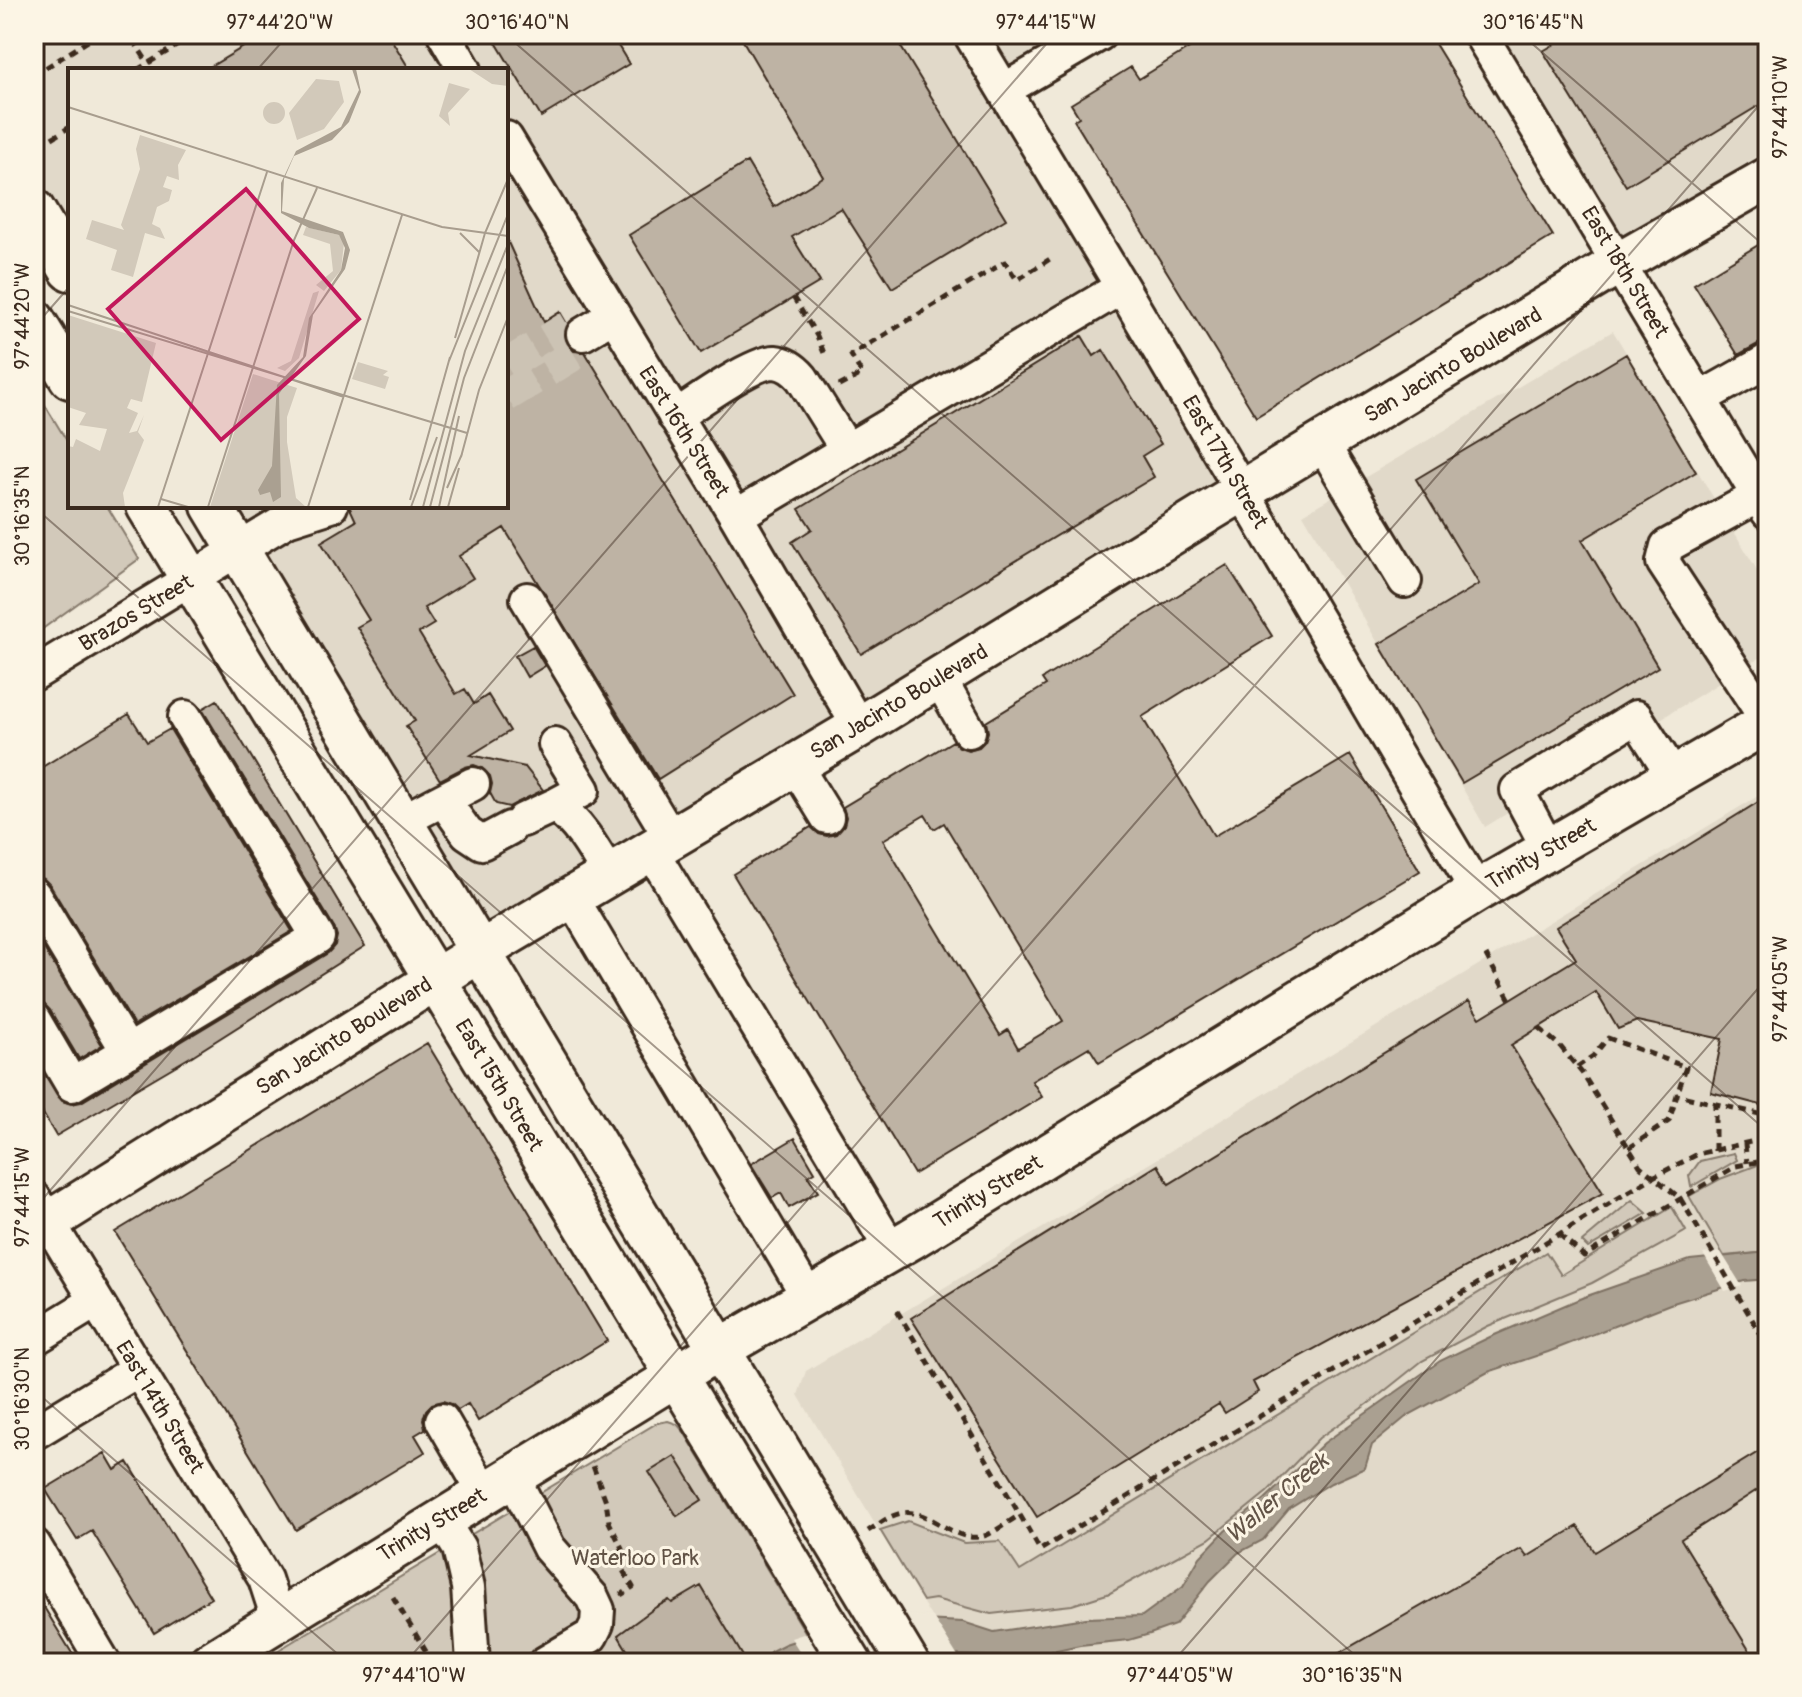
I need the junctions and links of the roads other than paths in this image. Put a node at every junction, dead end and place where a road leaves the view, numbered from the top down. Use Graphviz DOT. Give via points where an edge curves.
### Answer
graph roads {
  1 [pos="444,34"];
  2 [pos="970,34"];
  3 [pos="1100,34"];
  4 [pos="1480,34"];
  5 [pos="464,68"];
  6 [pos="1004,90"];
  7 [pos="508,141"];
  8 [pos="1768,178"];
  9 [pos="34,210"];
  10 [pos="1619,263"];
  11 [pos="68,267"];
  12 [pos="1122,287"];
  13 [pos="613,316"];
  14 [pos="34,320"];
  15 [pos="579,336"];
  16 [pos="1768,363"];
  17 [pos="68,375"];
  18 [pos="1701,398"];
  19 [pos="675,417"];
  20 [pos="1322,443"];
  21 [pos="847,450"];
  22 [pos="1242,491"];
  23 [pos="1763,504"];
  24 [pos="148,508"];
  25 [pos="213,508"];
  26 [pos="320,508"];
  27 [pos="293,513"];
  28 [pos="736,516"];
  29 [pos="239,551"];
  30 [pos="192,579"];
  31 [pos="1405,581"];
  32 [pos="527,599"];
  33 [pos="34,674"];
  34 [pos="939,678"];
  35 [pos="185,717"];
  36 [pos="1768,722"];
  37 [pos="859,727"];
  38 [pos="969,731"];
  39 [pos="555,744"];
  40 [pos="795,765"];
  41 [pos="1674,777"];
  42 [pos="473,784"];
  43 [pos="444,801"];
  44 [pos="555,805"];
  45 [pos="827,817"];
  46 [pos="402,821"];
  47 [pos="661,844"];
  48 [pos="1549,850"];
  49 [pos="609,875"];
  50 [pos="1477,891"];
  51 [pos="34,895"];
  52 [pos="572,898"];
  53 [pos="481,951"];
  54 [pos="435,979"];
  55 [pos="34,1020"];
  56 [pos="128,1052"];
  57 [pos="39,1217"];
  58 [pos="891,1249"];
  59 [pos="809,1298"];
  60 [pos="96,1301"];
  61 [pos="34,1339"];
  62 [pos="720,1349"];
  63 [pos="138,1370"];
  64 [pos="676,1376"];
  65 [pos="442,1420"];
  66 [pos="34,1433"];
  67 [pos="499,1485"];
  68 [pos="441,1519"];
  69 [pos="34,1545"];
  70 [pos="278,1619"];
  71 [pos="104,1663"];
  72 [pos="209,1663"];
  73 [pos="473,1663"];
  74 [pos="545,1663"];
  75 [pos="851,1663"];
  76 [pos="908,1663"];
  1 -- 5 [label="street"];
  2 -- 6 [label="street, East 17th Street"];
  3 -- 6 [label="street"];
  4 -- 10 [label="street, East 18th Street"];
  6 -- 12 [label="street, East 17th Street"];
  7 -- 13 [label="street, East 16th Street"];
  8 -- 10 [label="main road, San Jacinto Boulevard"];
  9 -- 11 [label="main road"];
  10 -- 18 [label="street, East 18th Street"];
  10 -- 20 [label="main road, San Jacinto Boulevard"];
  12 -- 21 [label="street"];
  12 -- 22 [label="street, East 17th Street"];
  13 -- 15 [label="street"];
  13 -- 19 [label="street, East 16th Street"];
  14 -- 17 [label="main road"];
  16 -- 18 [label="street"];
  18 -- 23 [label="street, East 18th Street"];
  19 -- 21 [label="street" via="755,367 774,362 802,378"];
  19 -- 28 [label="street, East 16th Street"];
  20 -- 22 [label="main road, San Jacinto Boulevard"];
  20 -- 31 [label="street"];
  21 -- 28 [label="street"];
  22 -- 34 [label="main road, San Jacinto Boulevard"];
  22 -- 50 [label="street, East 17th Street"];
  23 -- 36 [label="street" via="1667,546 1663,562"];
  24 -- 30 [label="main road, East 15th Street"];
  25 -- 29 [label="main road"];
  26 -- 27 [label="street, Brazos Street"];
  27 -- 29 [label="street, Brazos Street"];
  28 -- 37 [label="street, East 16th Street"];
  29 -- 30 [label="street, Brazos Street"];
  29 -- 46 [label="main road"];
  30 -- 33 [label="street, Brazos Street"];
  30 -- 54 [label="main road, East 15th Street"];
  32 -- 47 [label="street"];
  34 -- 37 [label="main road, San Jacinto Boulevard"];
  34 -- 38 [label="street"];
  35 -- 56 [label="street" via="318,937"];
  36 -- 41 [label="main road, Trinity Street"];
  37 -- 40 [label="main road, San Jacinto Boulevard"];
  39 -- 44 [label="street" via="583,790"];
  40 -- 45 [label="street"];
  40 -- 47 [label="main road, San Jacinto Boulevard"];
  41 -- 48 [label="main road, Trinity Street"];
  41 -- 48 [label="street" via="1636,717 1517,790"];
  42 -- 43 [label="street"];
  43 -- 44 [label="street" via="467,833 482,843"];
  43 -- 46 [label="street"];
  44 -- 49 [label="street" via="584,833"];
  46 -- 53 [label="main road"];
  47 -- 49 [label="main road, San Jacinto Boulevard"];
  47 -- 58 [label="street"];
  48 -- 50 [label="main road, Trinity Street"];
  49 -- 52 [label="main road, San Jacinto Boulevard"];
  50 -- 58 [label="main road, Trinity Street"];
  51 -- 56 [label="street"];
  52 -- 53 [label="main road, San Jacinto Boulevard"];
  52 -- 59 [label="street"];
  53 -- 54 [label="main road, San Jacinto Boulevard"];
  53 -- 62 [label="main road"];
  54 -- 57 [label="main road, San Jacinto Boulevard"];
  54 -- 64 [label="main road, East 15th Street"];
  55 -- 56 [label="street" via="72,1085"];
  57 -- 60 [label="street, East 14th Street"];
  58 -- 59 [label="main road, Trinity Street"];
  59 -- 62 [label="main road, Trinity Street"];
  60 -- 61 [label="street"];
  60 -- 63 [label="street, East 14th Street"];
  62 -- 64 [label="main road, Trinity Street"];
  62 -- 76 [label="main road"];
  63 -- 66 [label="street"];
  63 -- 70 [label="street, East 14th Street" via="265,1579"];
  64 -- 67 [label="main road, Trinity Street"];
  64 -- 75 [label="main road, East 15th Street"];
  65 -- 67 [label="street"];
  67 -- 68 [label="main road, Trinity Street"];
  67 -- 74 [label="street" via="598,1610 591,1636"];
  68 -- 70 [label="main road, Trinity Street"];
  68 -- 73 [label="street" via="459,1548 468,1587"];
  69 -- 71 [label="street"];
  70 -- 72 [label="main road, Trinity Street"];
}
